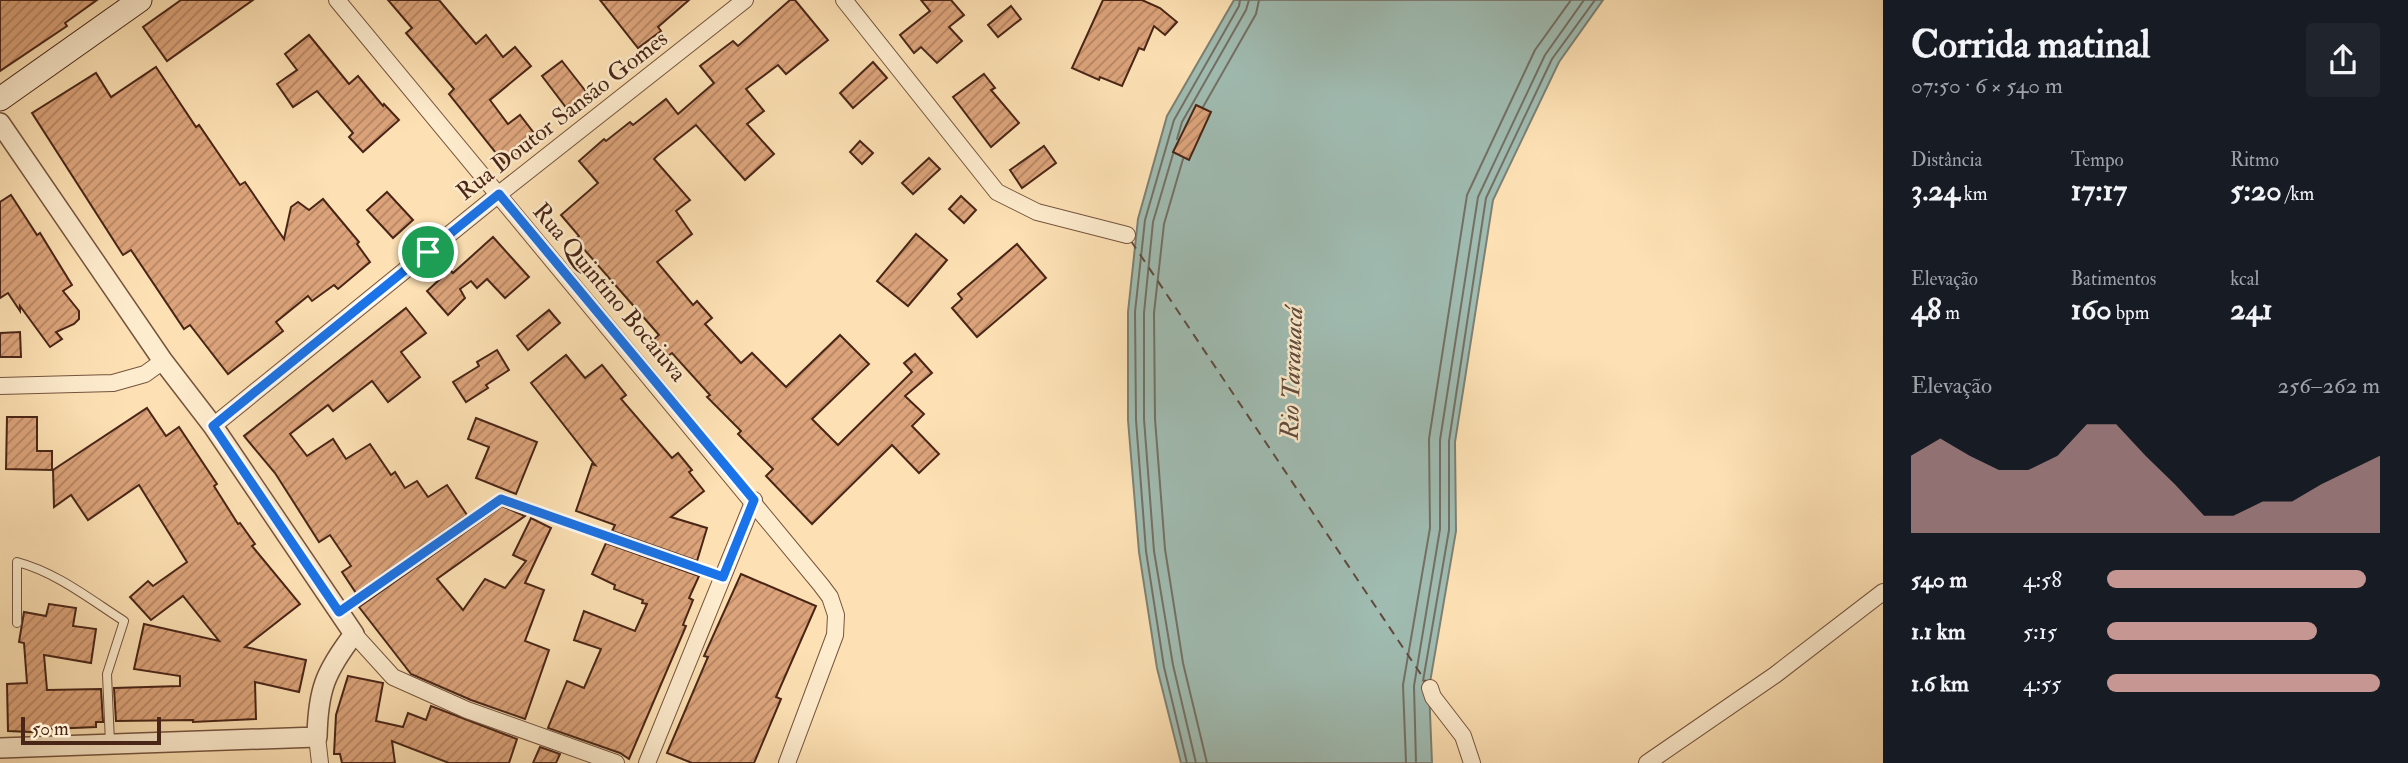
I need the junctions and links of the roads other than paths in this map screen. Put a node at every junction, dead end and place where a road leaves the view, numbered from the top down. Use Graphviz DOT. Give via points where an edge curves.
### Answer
graph roads {
  1 [pos="140,0"];
  2 [pos="337,0"];
  3 [pos="745,0"];
  4 [pos="844,0"];
  5 [pos="0,99"];
  6 [pos="0,123"];
  7 [pos="499,194"];
  8 [pos="1127,235"];
  9 [pos="163,361"];
  10 [pos="0,386"];
  11 [pos="213,426"];
  12 [pos="754,500"];
  13 [pos="723,577"];
  14 [pos="1883,593"];
  15 [pos="339,612"];
  16 [pos="17,623"];
  17 [pos="354,634"];
  18 [pos="1430,688"];
  19 [pos="317,737"];
  20 [pos="110,743"];
  21 [pos="0,748"];
  22 [pos="320,763"];
  23 [pos="616,763"];
  24 [pos="647,763"];
  25 [pos="787,763"];
  26 [pos="1472,763"];
  27 [pos="1647,763"];
  1 -- 5 [label="main road"];
  2 -- 7 [label="street, Rua Quintino Bocaiuva"];
  3 -- 7 [label="street, Rua Doutor Sansão Gomes"];
  4 -- 8 [label="street" via="997,192 1037,212"];
  6 -- 9 [label="street"];
  7 -- 11 [label="street, Rua Doutor Sansão Gomes"];
  7 -- 12 [label="street, Rua Quintino Bocaiuva"];
  9 -- 10 [label="street" via="145,374 113,383"];
  9 -- 11 [label="street"];
  11 -- 15 [label="street"];
  12 -- 13 [label="street"];
  12 -- 25 [label="street, Rua Quintino Bocaiuva" via="830,597 837,621"];
  13 -- 15 [label="lane" via="501,499"];
  13 -- 24 [label="street"];
  14 -- 27 [label="street"];
  15 -- 17 [label="street"];
  16 -- 20 [label="lane" via="17,562 84,594 124,621 107,674"];
  17 -- 19 [label="street" via="334,660 324,684"];
  17 -- 23 [label="street" via="393,677 467,710"];
  18 -- 26 [label="street" via="1463,736"];
  19 -- 20 [label="street"];
  19 -- 22 [label="street"];
  20 -- 21 [label="street"];
}
